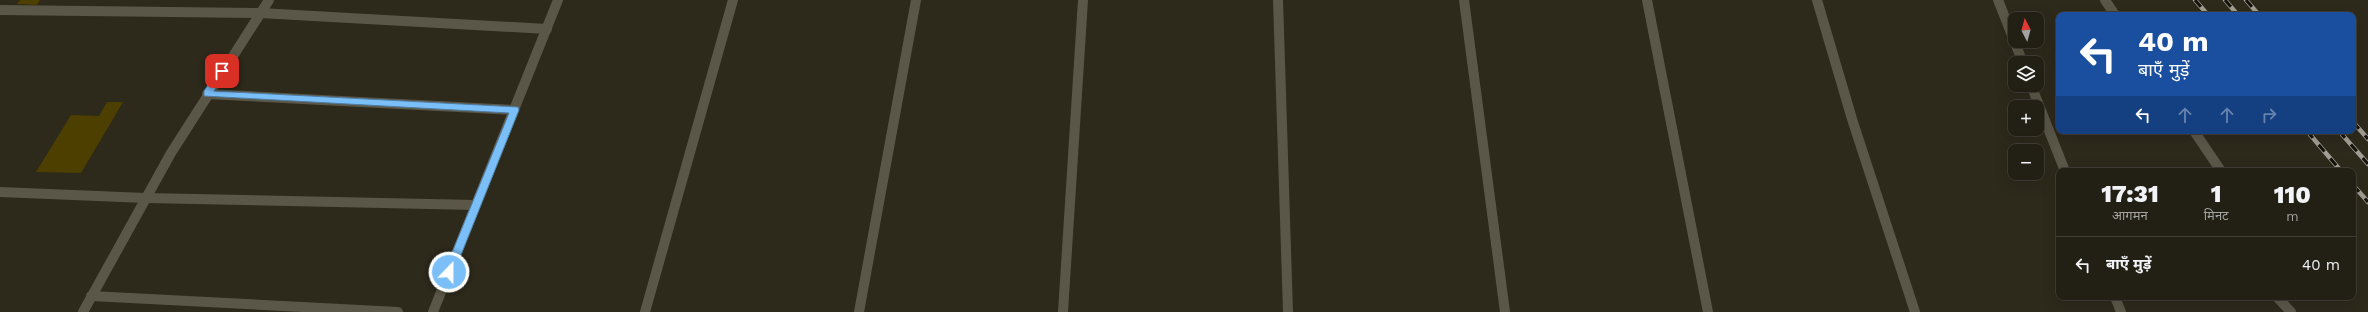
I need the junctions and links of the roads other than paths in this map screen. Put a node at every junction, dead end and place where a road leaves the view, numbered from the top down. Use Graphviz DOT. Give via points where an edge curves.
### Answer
graph roads {
  1 [pos="269,0"];
  2 [pos="558,0"];
  3 [pos="733,0"];
  4 [pos="916,0"];
  5 [pos="1083,0"];
  6 [pos="1278,0"];
  7 [pos="1464,0"];
  8 [pos="1647,0"];
  9 [pos="1817,0"];
  10 [pos="1998,0"];
  11 [pos="2105,0"];
  12 [pos="0,10"];
  13 [pos="2113,12"];
  14 [pos="260,13"];
  15 [pos="547,29"];
  16 [pos="2020,56"];
  17 [pos="2034,92"];
  18 [pos="207,94"];
  19 [pos="514,110"];
  20 [pos="2196,134"];
  21 [pos="2064,168"];
  22 [pos="2219,168"];
  23 [pos="0,192"];
  24 [pos="146,198"];
  25 [pos="476,205"];
  26 [pos="91,296"];
  27 [pos="2116,300"];
  28 [pos="2280,300"];
  29 [pos="83,312"];
  30 [pos="398,312"];
  31 [pos="433,312"];
  32 [pos="645,312"];
  33 [pos="859,312"];
  34 [pos="1063,312"];
  35 [pos="1288,312"];
  36 [pos="1504,312"];
  37 [pos="1708,312"];
  38 [pos="1915,312"];
  39 [pos="2121,312"];
  40 [pos="2291,312"];
  1 -- 14 [label="street"];
  2 -- 15 [label="street"];
  3 -- 32 [label="street"];
  4 -- 33 [label="street"];
  5 -- 34 [label="street"];
  6 -- 35 [label="street"];
  7 -- 36 [label="street"];
  8 -- 37 [label="street"];
  9 -- 38 [label="street" via="1852,119"];
  10 -- 16 [label="street"];
  11 -- 13 [label="street"];
  12 -- 14 [label="street"];
  14 -- 15 [label="street"];
  14 -- 18 [label="street"];
  15 -- 19 [label="street"];
  17 -- 21 [label="street"];
  18 -- 19 [label="street"];
  18 -- 24 [label="street"];
  19 -- 25 [label="street"];
  20 -- 22 [label="street"];
  23 -- 24 [label="street"];
  24 -- 25 [label="street"];
  24 -- 26 [label="street"];
  25 -- 31 [label="street"];
  26 -- 29 [label="street"];
  26 -- 30 [label="street"];
  27 -- 39 [label="street"];
  28 -- 40 [label="street"];
}
